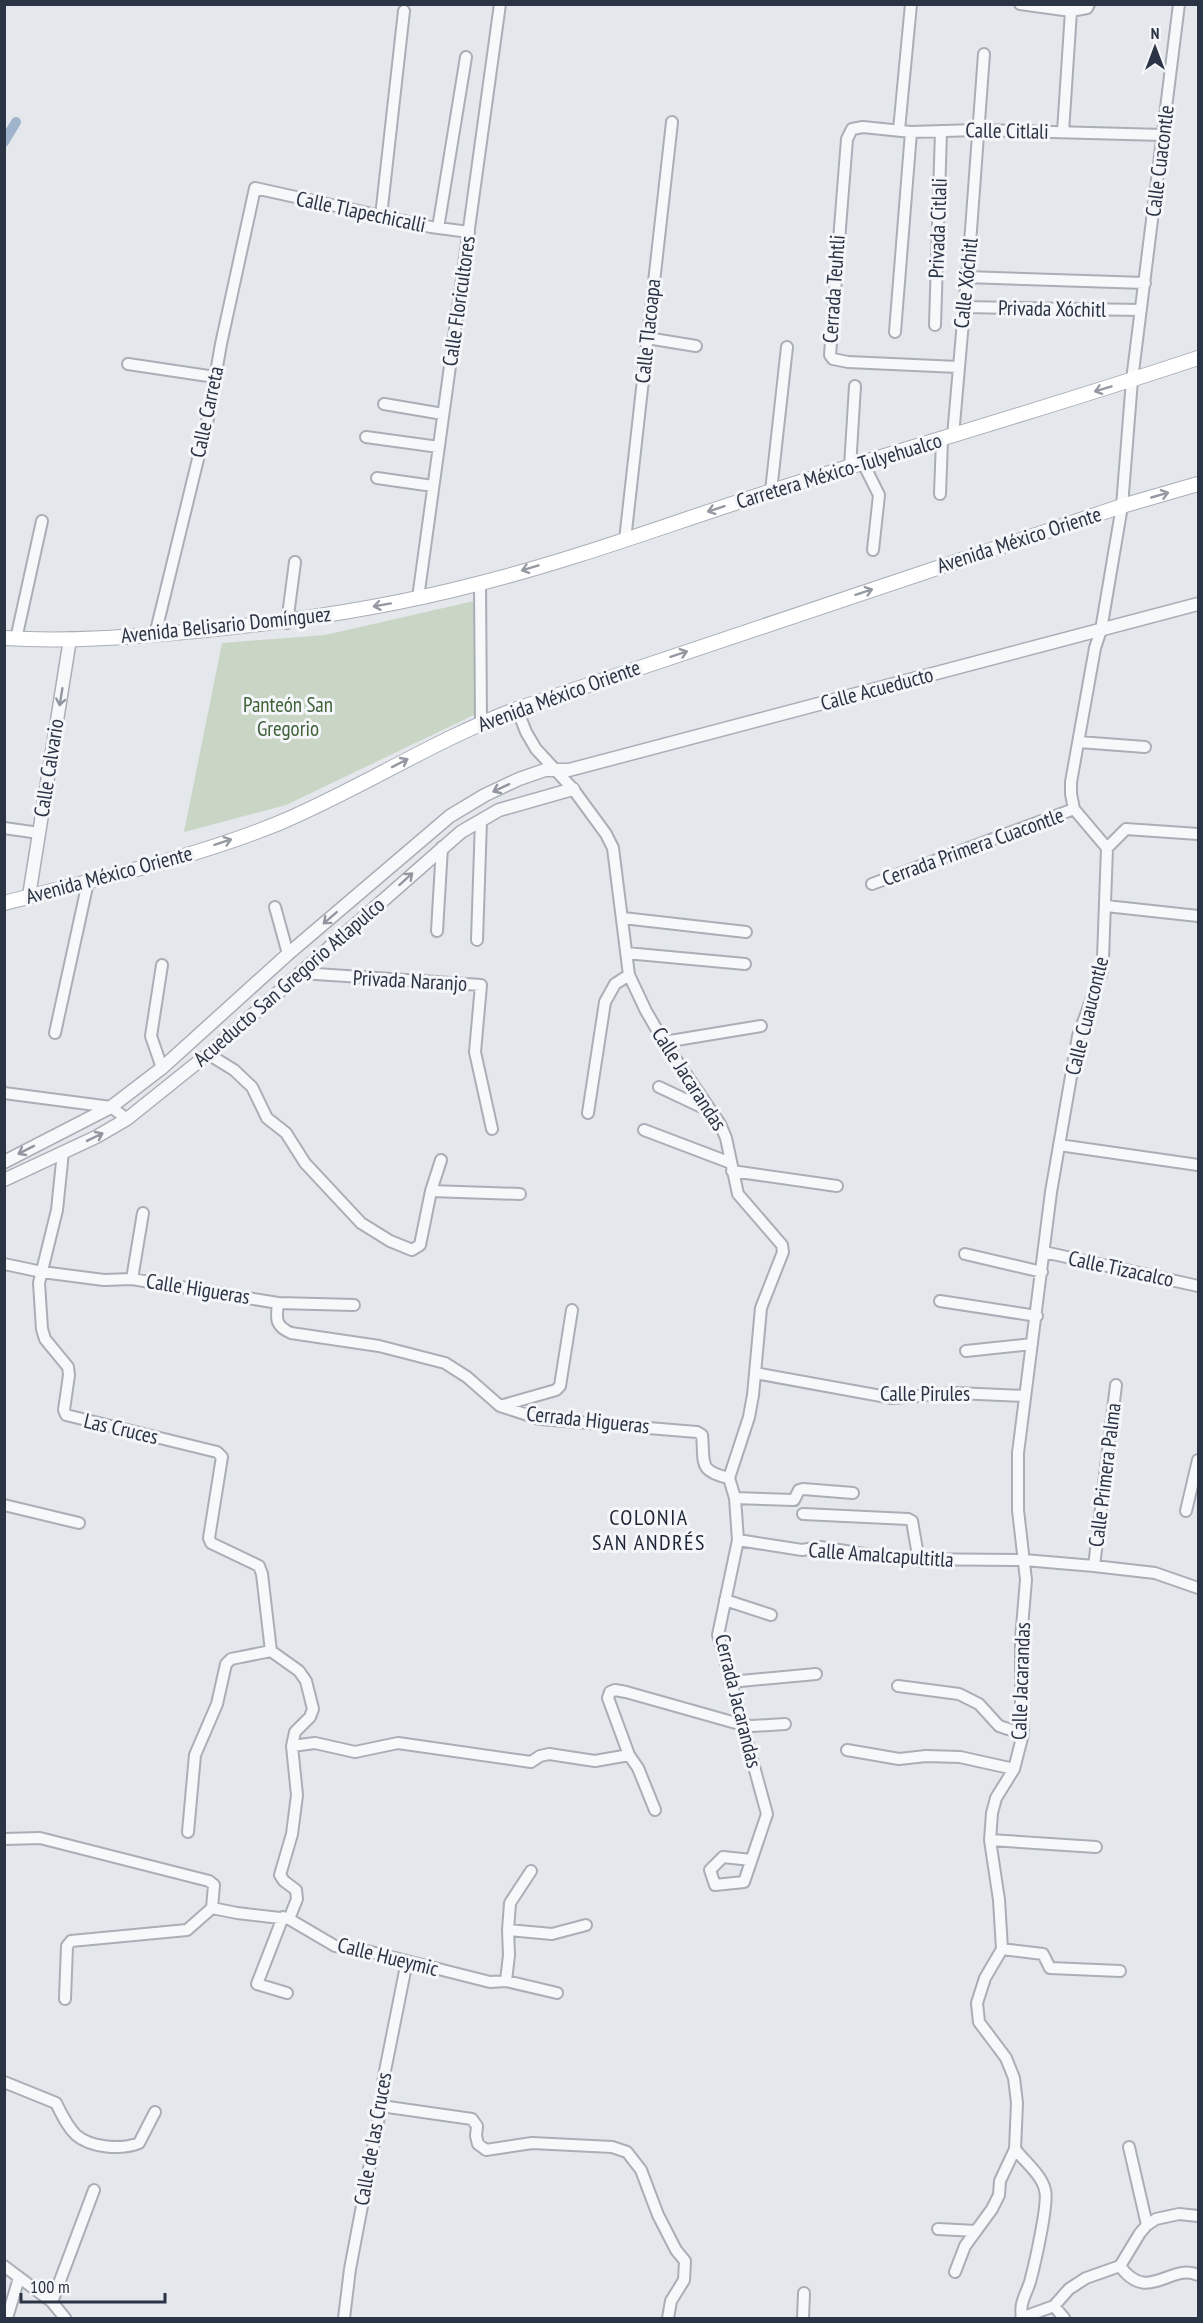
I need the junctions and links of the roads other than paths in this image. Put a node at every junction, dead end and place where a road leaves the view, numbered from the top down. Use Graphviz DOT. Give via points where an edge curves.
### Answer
graph roads {
  1 [pos="500,4"];
  2 [pos="911,4"];
  3 [pos="1020,4"];
  4 [pos="1089,4"];
  5 [pos="1179,4"];
  6 [pos="1053,6"];
  7 [pos="1071,8"];
  8 [pos="404,11"];
  9 [pos="984,54"];
  10 [pos="466,57"];
  11 [pos="672,122"];
  12 [pos="852,129"];
  13 [pos="899,130"];
  14 [pos="977,130"];
  15 [pos="940,131"];
  16 [pos="911,132"];
  17 [pos="1063,132"];
  18 [pos="1163,135"];
  19 [pos="255,188"];
  20 [pos="381,216"];
  21 [pos="438,228"];
  22 [pos="468,232"];
  23 [pos="965,278"];
  24 [pos="1145,283"];
  25 [pos="963,307"];
  26 [pos="1141,310"];
  27 [pos="935,325"];
  28 [pos="895,332"];
  29 [pos="647,338"];
  30 [pos="696,346"];
  31 [pos="787,347"];
  32 [pos="1198,358"];
  33 [pos="128,364"];
  34 [pos="958,367"];
  35 [pos="215,378"];
  36 [pos="1132,380"];
  37 [pos="855,386"];
  38 [pos="384,404"];
  39 [pos="443,414"];
  40 [pos="366,437"];
  41 [pos="947,438"];
  42 [pos="439,447"];
  43 [pos="856,465"];
  44 [pos="376,478"];
  45 [pos="1198,484"];
  46 [pos="433,486"];
  47 [pos="771,491"];
  48 [pos="940,495"];
  49 [pos="1122,506"];
  50 [pos="42,521"];
  51 [pos="625,540"];
  52 [pos="873,550"];
  53 [pos="295,562"];
  54 [pos="480,584"];
  55 [pos="418,598"];
  56 [pos="1198,604"];
  57 [pos="286,622"];
  58 [pos="1101,630"];
  59 [pos="155,635"];
  60 [pos="10,639"];
  61 [pos="70,639"];
  62 [pos="517,709"];
  63 [pos="481,722"];
  64 [pos="1079,742"];
  65 [pos="1145,747"];
  66 [pos="555,771"];
  67 [pos="573,789"];
  68 [pos="1074,809"];
  69 [pos="482,820"];
  70 [pos="4,828"];
  71 [pos="39,833"];
  72 [pos="1198,834"];
  73 [pos="442,847"];
  74 [pos="1107,848"];
  75 [pos="88,882"];
  76 [pos="872,884"];
  77 [pos="29,896"];
  78 [pos="4,903"];
  79 [pos="1106,906"];
  80 [pos="274,907"];
  81 [pos="1198,916"];
  82 [pos="623,918"];
  83 [pos="437,931"];
  84 [pos="746,932"];
  85 [pos="477,940"];
  86 [pos="626,952"];
  87 [pos="288,954"];
  88 [pos="745,964"];
  89 [pos="162,965"];
  90 [pos="301,973"];
  91 [pos="629,975"];
  92 [pos="761,1026"];
  93 [pos="55,1033"];
  94 [pos="664,1042"];
  95 [pos="208,1054"];
  96 [pos="162,1068"];
  97 [pos="658,1087"];
  98 [pos="4,1093"];
  99 [pos="111,1107"];
  100 [pos="712,1112"];
  101 [pos="588,1113"];
  102 [pos="127,1119"];
  103 [pos="492,1129"];
  104 [pos="644,1130"];
  105 [pos="1059,1145"];
  106 [pos="63,1152"];
  107 [pos="441,1160"];
  108 [pos="4,1162"];
  109 [pos="1198,1165"];
  110 [pos="731,1167"];
  111 [pos="4,1180"];
  112 [pos="837,1186"];
  113 [pos="431,1191"];
  114 [pos="520,1194"];
  115 [pos="143,1213"];
  116 [pos="1044,1252"];
  117 [pos="965,1254"];
  118 [pos="4,1264"];
  119 [pos="42,1272"];
  120 [pos="1042,1272"];
  121 [pos="132,1279"];
  122 [pos="1198,1286"];
  123 [pos="940,1301"];
  124 [pos="278,1303"];
  125 [pos="354,1305"];
  126 [pos="572,1310"];
  127 [pos="1037,1316"];
  128 [pos="1032,1344"];
  129 [pos="966,1351"];
  130 [pos="755,1373"];
  131 [pos="1116,1384"];
  132 [pos="1025,1396"];
  133 [pos="500,1406"];
  134 [pos="1198,1460"];
  135 [pos="729,1478"];
  136 [pos="853,1493"];
  137 [pos="735,1497"];
  138 [pos="4,1505"];
  139 [pos="1186,1511"];
  140 [pos="803,1514"];
  141 [pos="79,1523"];
  142 [pos="738,1540"];
  143 [pos="1023,1540"];
  144 [pos="1024,1560"];
  145 [pos="919,1561"];
  146 [pos="1095,1566"];
  147 [pos="1198,1588"];
  148 [pos="725,1600"];
  149 [pos="771,1615"];
  150 [pos="271,1651"];
  151 [pos="816,1674"];
  152 [pos="730,1682"];
  153 [pos="898,1686"];
  154 [pos="785,1724"];
  155 [pos="743,1725"];
  156 [pos="1023,1734"];
  157 [pos="292,1746"];
  158 [pos="847,1750"];
  159 [pos="629,1755"];
  160 [pos="1014,1769"];
  161 [pos="655,1810"];
  162 [pos="188,1832"];
  163 [pos="4,1839"];
  164 [pos="990,1840"];
  165 [pos="1096,1847"];
  166 [pos="751,1860"];
  167 [pos="531,1871"];
  168 [pos="212,1908"];
  169 [pos="286,1918"];
  170 [pos="586,1926"];
  171 [pos="508,1930"];
  172 [pos="1002,1949"];
  173 [pos="407,1961"];
  174 [pos="1120,1971"];
  175 [pos="506,1981"];
  176 [pos="288,1993"];
  177 [pos="557,1993"];
  178 [pos="65,1999"];
  179 [pos="4,2082"];
  180 [pos="381,2106"];
  181 [pos="155,2112"];
  182 [pos="1130,2147"];
  183 [pos="1015,2149"];
  184 [pos="94,2190"];
  185 [pos="1198,2216"];
  186 [pos="1147,2225"];
  187 [pos="938,2229"];
  188 [pos="976,2231"];
  189 [pos="4,2266"];
  190 [pos="1120,2266"];
  191 [pos="955,2272"];
  192 [pos="1198,2275"];
  193 [pos="20,2278"];
  194 [pos="804,2293"];
  195 [pos="52,2302"];
  196 [pos="1054,2306"];
  197 [pos="1028,2317"];
  198 [pos="7,2319"];
  199 [pos="65,2319"];
  200 [pos="344,2319"];
  201 [pos="668,2319"];
  202 [pos="803,2319"];
  203 [pos="1064,2319"];
  1 -- 22 [label="street, Calle Floricultores"];
  2 -- 13 [label="street"];
  3 -- 6 [label="street"];
  4 -- 7 [label="street" via="1087,8"];
  5 -- 18 [label="street, Calle Cuacontle"];
  6 -- 7 [label="street"];
  7 -- 17 [label="street"];
  8 -- 20 [label="street"];
  9 -- 14 [label="street, Calle Xóchitl"];
  10 -- 21 [label="street"];
  11 -- 29 [label="street, Calle Tlacoapa"];
  12 -- 13 [label="street, Calle Citlali"];
  12 -- 34 [label="street, Cerrada Teuhtli" via="842,184 830,355 848,362"];
  13 -- 16 [label="street, Calle Citlali"];
  14 -- 15 [label="street, Calle Citlali"];
  14 -- 17 [label="street, Calle Citlali"];
  14 -- 23 [label="street, Calle Xóchitl"];
  15 -- 16 [label="street, Calle Citlali"];
  15 -- 27 [label="street, Privada Citlali"];
  16 -- 28 [label="street"];
  17 -- 18 [label="street, Calle Citlali"];
  18 -- 24 [label="street, Calle Cuacontle"];
  19 -- 20 [label="street, Calle Tlapechicalli"];
  19 -- 35 [label="street, Calle Carreta"];
  20 -- 21 [label="street, Calle Tlapechicalli"];
  21 -- 22 [label="street, Calle Tlapechicalli"];
  22 -- 39 [label="street, Calle Floricultores"];
  23 -- 24 [label="street"];
  23 -- 25 [label="street, Calle Xóchitl"];
  24 -- 26 [label="street, Calle Cuacontle"];
  25 -- 26 [label="street, Privada Xóchitl"];
  25 -- 34 [label="street, Calle Xóchitl"];
  26 -- 36 [label="street, Calle Cuacontle"];
  29 -- 30 [label="street"];
  29 -- 51 [label="street, Calle Tlacoapa"];
  31 -- 47 [label="street"];
  32 -- 36 [label="main road, Carretera México-Tulyehualco"];
  33 -- 35 [label="street"];
  34 -- 41 [label="street, Calle Xóchitl"];
  35 -- 59 [label="street, Calle Carreta"];
  36 -- 41 [label="main road, Carretera México-Tulyehualco, one-way"];
  36 -- 49 [label="street, Calle Cuacontle"];
  37 -- 43 [label="street"];
  38 -- 39 [label="street"];
  39 -- 42 [label="street, Calle Floricultores"];
  40 -- 42 [label="street"];
  41 -- 43 [label="main road, Carretera México-Tulyehualco"];
  41 -- 48 [label="street, Calle Xóchitl"];
  42 -- 46 [label="street, Calle Floricultores"];
  43 -- 47 [label="main road, Carretera México-Tulyehualco"];
  43 -- 52 [label="street" via="879,495"];
  44 -- 46 [label="street"];
  49 -- 45 [label="main road, Avenida México Oriente, one-way"];
  46 -- 55 [label="street, Calle Floricultores"];
  47 -- 51 [label="main road, Carretera México-Tulyehualco, one-way"];
  49 -- 58 [label="street"];
  62 -- 49 [label="main road, Avenida México Oriente, one-way"];
  50 -- 60 [label="street"];
  51 -- 54 [label="main road, Carretera México-Tulyehualco, one-way"];
  53 -- 57 [label="street"];
  54 -- 55 [label="main road, Avenida Belisario Domínguez"];
  54 -- 63 [label="street"];
  55 -- 57 [label="main road, Avenida Belisario Domínguez, one-way"];
  56 -- 58 [label="street, Calle Acueducto"];
  57 -- 59 [label="main road, Avenida Belisario Domínguez"];
  58 -- 64 [label="street"];
  58 -- 66 [label="street, Calle Acueducto"];
  59 -- 61 [label="main road, Avenida Belisario Domínguez"];
  60 -- 61 [label="main road, Avenida Belisario Domínguez"];
  61 -- 71 [label="street, Calle Calvario, one-way"];
  62 -- 63 [label="main road, Avenida México Oriente"];
  62 -- 66 [label="street, Calle Jacarandas" via="531,741"];
  75 -- 63 [label="main road, Avenida México Oriente, one-way" via="279,823"];
  64 -- 65 [label="street"];
  64 -- 68 [label="street" via="1071,782"];
  66 -- 67 [label="street, Calle Jacarandas"];
  66 -- 87 [label="street, Acueducto San Gregorio Atlapulco, one-way" via="545,770 519,779 450,816"];
  67 -- 69 [label="street, Acueducto San Gregorio Atlapulco" via="513,805"];
  67 -- 82 [label="street, Calle Jacarandas" via="613,848"];
  68 -- 74 [label="street"];
  68 -- 76 [label="street, Cerrada Primera Cuacontle"];
  69 -- 73 [label="street, Acueducto San Gregorio Atlapulco"];
  69 -- 85 [label="street"];
  70 -- 71 [label="street"];
  71 -- 77 [label="street, Calle Calvario"];
  72 -- 74 [label="street" via="1126,830"];
  73 -- 83 [label="street"];
  90 -- 73 [label="street, Acueducto San Gregorio Atlapulco, one-way"];
  74 -- 79 [label="street, Calle Cuaucontle"];
  75 -- 77 [label="main road, Avenida México Oriente"];
  75 -- 93 [label="street"];
  77 -- 78 [label="main road, Avenida México Oriente"];
  79 -- 81 [label="street"];
  79 -- 105 [label="street, Calle Cuaucontle" via="1101,974 1078,1036"];
  80 -- 87 [label="street"];
  82 -- 84 [label="street"];
  82 -- 86 [label="street, Calle Jacarandas"];
  86 -- 88 [label="street"];
  86 -- 91 [label="street, Calle Jacarandas"];
  87 -- 96 [label="street, Acueducto San Gregorio Atlapulco"];
  89 -- 96 [label="street" via="151,1036"];
  90 -- 95 [label="street, Acueducto San Gregorio Atlapulco"];
  90 -- 103 [label="street, Privada Naranjo" via="482,985 475,1052"];
  91 -- 94 [label="street, Calle Jacarandas"];
  91 -- 101 [label="street" via="615,984 605,1002"];
  92 -- 94 [label="street"];
  94 -- 100 [label="street, Calle Jacarandas"];
  95 -- 102 [label="street, Acueducto San Gregorio Atlapulco"];
  95 -- 113 [label="street" via="252,1087 267,1118 286,1133 319,1179 372,1230 403,1248 417,1249"];
  96 -- 99 [label="street, Acueducto San Gregorio Atlapulco"];
  97 -- 100 [label="street"];
  98 -- 99 [label="street"];
  99 -- 102 [label="street"];
  99 -- 108 [label="street, Acueducto San Gregorio Atlapulco, one-way"];
  100 -- 110 [label="street, Calle Jacarandas" via="726,1138"];
  106 -- 102 [label="street, Acueducto San Gregorio Atlapulco, one-way"];
  104 -- 110 [label="street"];
  105 -- 109 [label="street"];
  105 -- 116 [label="street, Calle Cuaucontle"];
  106 -- 111 [label="street, Acueducto San Gregorio Atlapulco"];
  106 -- 119 [label="street, Las Cruces" via="57,1210"];
  107 -- 113 [label="street"];
  110 -- 112 [label="street"];
  110 -- 130 [label="street, Calle Jacarandas" via="738,1194 782,1245 783,1252 760,1308"];
  113 -- 114 [label="street"];
  115 -- 121 [label="street"];
  116 -- 120 [label="street, Calle Cuaucontle"];
  116 -- 122 [label="street, Calle Tizacalco"];
  117 -- 120 [label="street"];
  118 -- 119 [label="street, Calle Higueras"];
  119 -- 121 [label="street, Calle Higueras" via="104,1280"];
  119 -- 150 [label="street, Las Cruces" via="42,1329 45,1339 68,1367 66,1415 217,1452 222,1457 209,1538 211,1544 259,1566"];
  120 -- 127 [label="street, Calle Cuaucontle"];
  121 -- 124 [label="street, Calle Higueras"];
  123 -- 127 [label="street"];
  124 -- 125 [label="street, Calle Higueras"];
  124 -- 133 [label="street, Cerrada Higueras" via="281,1329 380,1346 444,1363"];
  126 -- 133 [label="street" via="560,1386"];
  127 -- 128 [label="street, Calle Cuaucontle"];
  128 -- 129 [label="street"];
  128 -- 132 [label="street, Calle Cuaucontle"];
  130 -- 132 [label="street, Calle Pirules" via="892,1398 956,1393"];
  130 -- 135 [label="street, Calle Jacarandas" via="749,1417"];
  131 -- 146 [label="street, Calle Primera Palma"];
  132 -- 143 [label="street, Calle Cuaucontle" via="1017,1485"];
  133 -- 135 [label="street, Cerrada Higueras" via="540,1419 697,1432 702,1435 706,1469 713,1475"];
  134 -- 139 [label="street"];
  135 -- 137 [label="street"];
  136 -- 137 [label="street" via="803,1489 794,1500"];
  137 -- 142 [label="street"];
  138 -- 141 [label="street"];
  140 -- 145 [label="street" via="908,1519 912,1521"];
  142 -- 145 [label="street, Calle Amalcapultitla"];
  142 -- 148 [label="street, Cerrada Jacarandas"];
  143 -- 144 [label="street, Calle Jacarandas"];
  144 -- 145 [label="street, Calle Amalcapultitla"];
  144 -- 146 [label="street, Calle Amalcapultitla"];
  144 -- 156 [label="street, Calle Jacarandas"];
  146 -- 147 [label="street, Calle Amalcapultitla" via="1155,1573"];
  148 -- 149 [label="street"];
  148 -- 152 [label="street, Cerrada Jacarandas" via="717,1635"];
  150 -- 157 [label="street" via="299,1671 306,1681 313,1709 295,1732"];
  150 -- 162 [label="street" via="231,1659 226,1664 217,1704 195,1755"];
  151 -- 152 [label="street"];
  152 -- 155 [label="street, Cerrada Jacarandas"];
  153 -- 156 [label="street" via="959,1694 978,1704 999,1726"];
  154 -- 155 [label="street"];
  155 -- 159 [label="street" via="615,1690 608,1698"];
  155 -- 166 [label="street, Cerrada Jacarandas" via="767,1814"];
  156 -- 160 [label="street, Calle Jacarandas"];
  157 -- 159 [label="street" via="315,1743 355,1752 398,1743 531,1762 549,1754 595,1761"];
  157 -- 169 [label="street" via="297,1795 292,1834 280,1875 296,1890 297,1899"];
  158 -- 160 [label="street" via="899,1759 960,1757"];
  159 -- 161 [label="street"];
  160 -- 164 [label="street, Calle Jacarandas" via="996,1798"];
  163 -- 168 [label="street" via="40,1838 209,1881 214,1885"];
  164 -- 165 [label="street"];
  164 -- 172 [label="street, Calle Jacarandas"];
  167 -- 171 [label="street" via="510,1903"];
  168 -- 169 [label="street, Calle Hueymic"];
  168 -- 178 [label="street" via="187,1930 71,1941 67,1946"];
  169 -- 173 [label="street, Calle Hueymic" via="335,1946"];
  169 -- 176 [label="street" via="257,1984"];
  170 -- 171 [label="street" via="552,1934"];
  171 -- 175 [label="street"];
  172 -- 174 [label="street" via="1043,1954 1050,1968"];
  172 -- 183 [label="street" via="985,1978 977,2003 978,2022 1006,2058 1014,2078"];
  173 -- 175 [label="street, Calle Hueymic" via="490,1982"];
  173 -- 180 [label="street, Calle de las Cruces"];
  175 -- 177 [label="street, Calle Hueymic"];
  179 -- 181 [label="street" via="56,2103 65,2122 78,2136 97,2144 129,2148 139,2144"];
  180 -- 200 [label="street, Calle de las Cruces"];
  180 -- 201 [label="street" via="472,2118 477,2126 478,2144 486,2150 532,2143 612,2147 627,2152 641,2170 658,2215 685,2261 684,2280 671,2301"];
  182 -- 186 [label="street"];
  183 -- 188 [label="street" via="1000,2181 999,2195"];
  183 -- 197 [label="street" via="1040,2180 1046,2200 1030,2282 1021,2306"];
  184 -- 195 [label="street"];
  185 -- 186 [label="street" via="1179,2214"];
  186 -- 190 [label="street"];
  187 -- 188 [label="street"];
  188 -- 191 [label="street"];
  189 -- 193 [label="street"];
  190 -- 192 [label="street" via="1129,2278 1143,2282 1160,2282 1184,2271"];
  190 -- 196 [label="street" via="1086,2278"];
  193 -- 195 [label="street"];
  193 -- 198 [label="street"];
  194 -- 202 [label="street"];
  195 -- 199 [label="street"];
  196 -- 197 [label="street"];
  196 -- 203 [label="street"];
}
